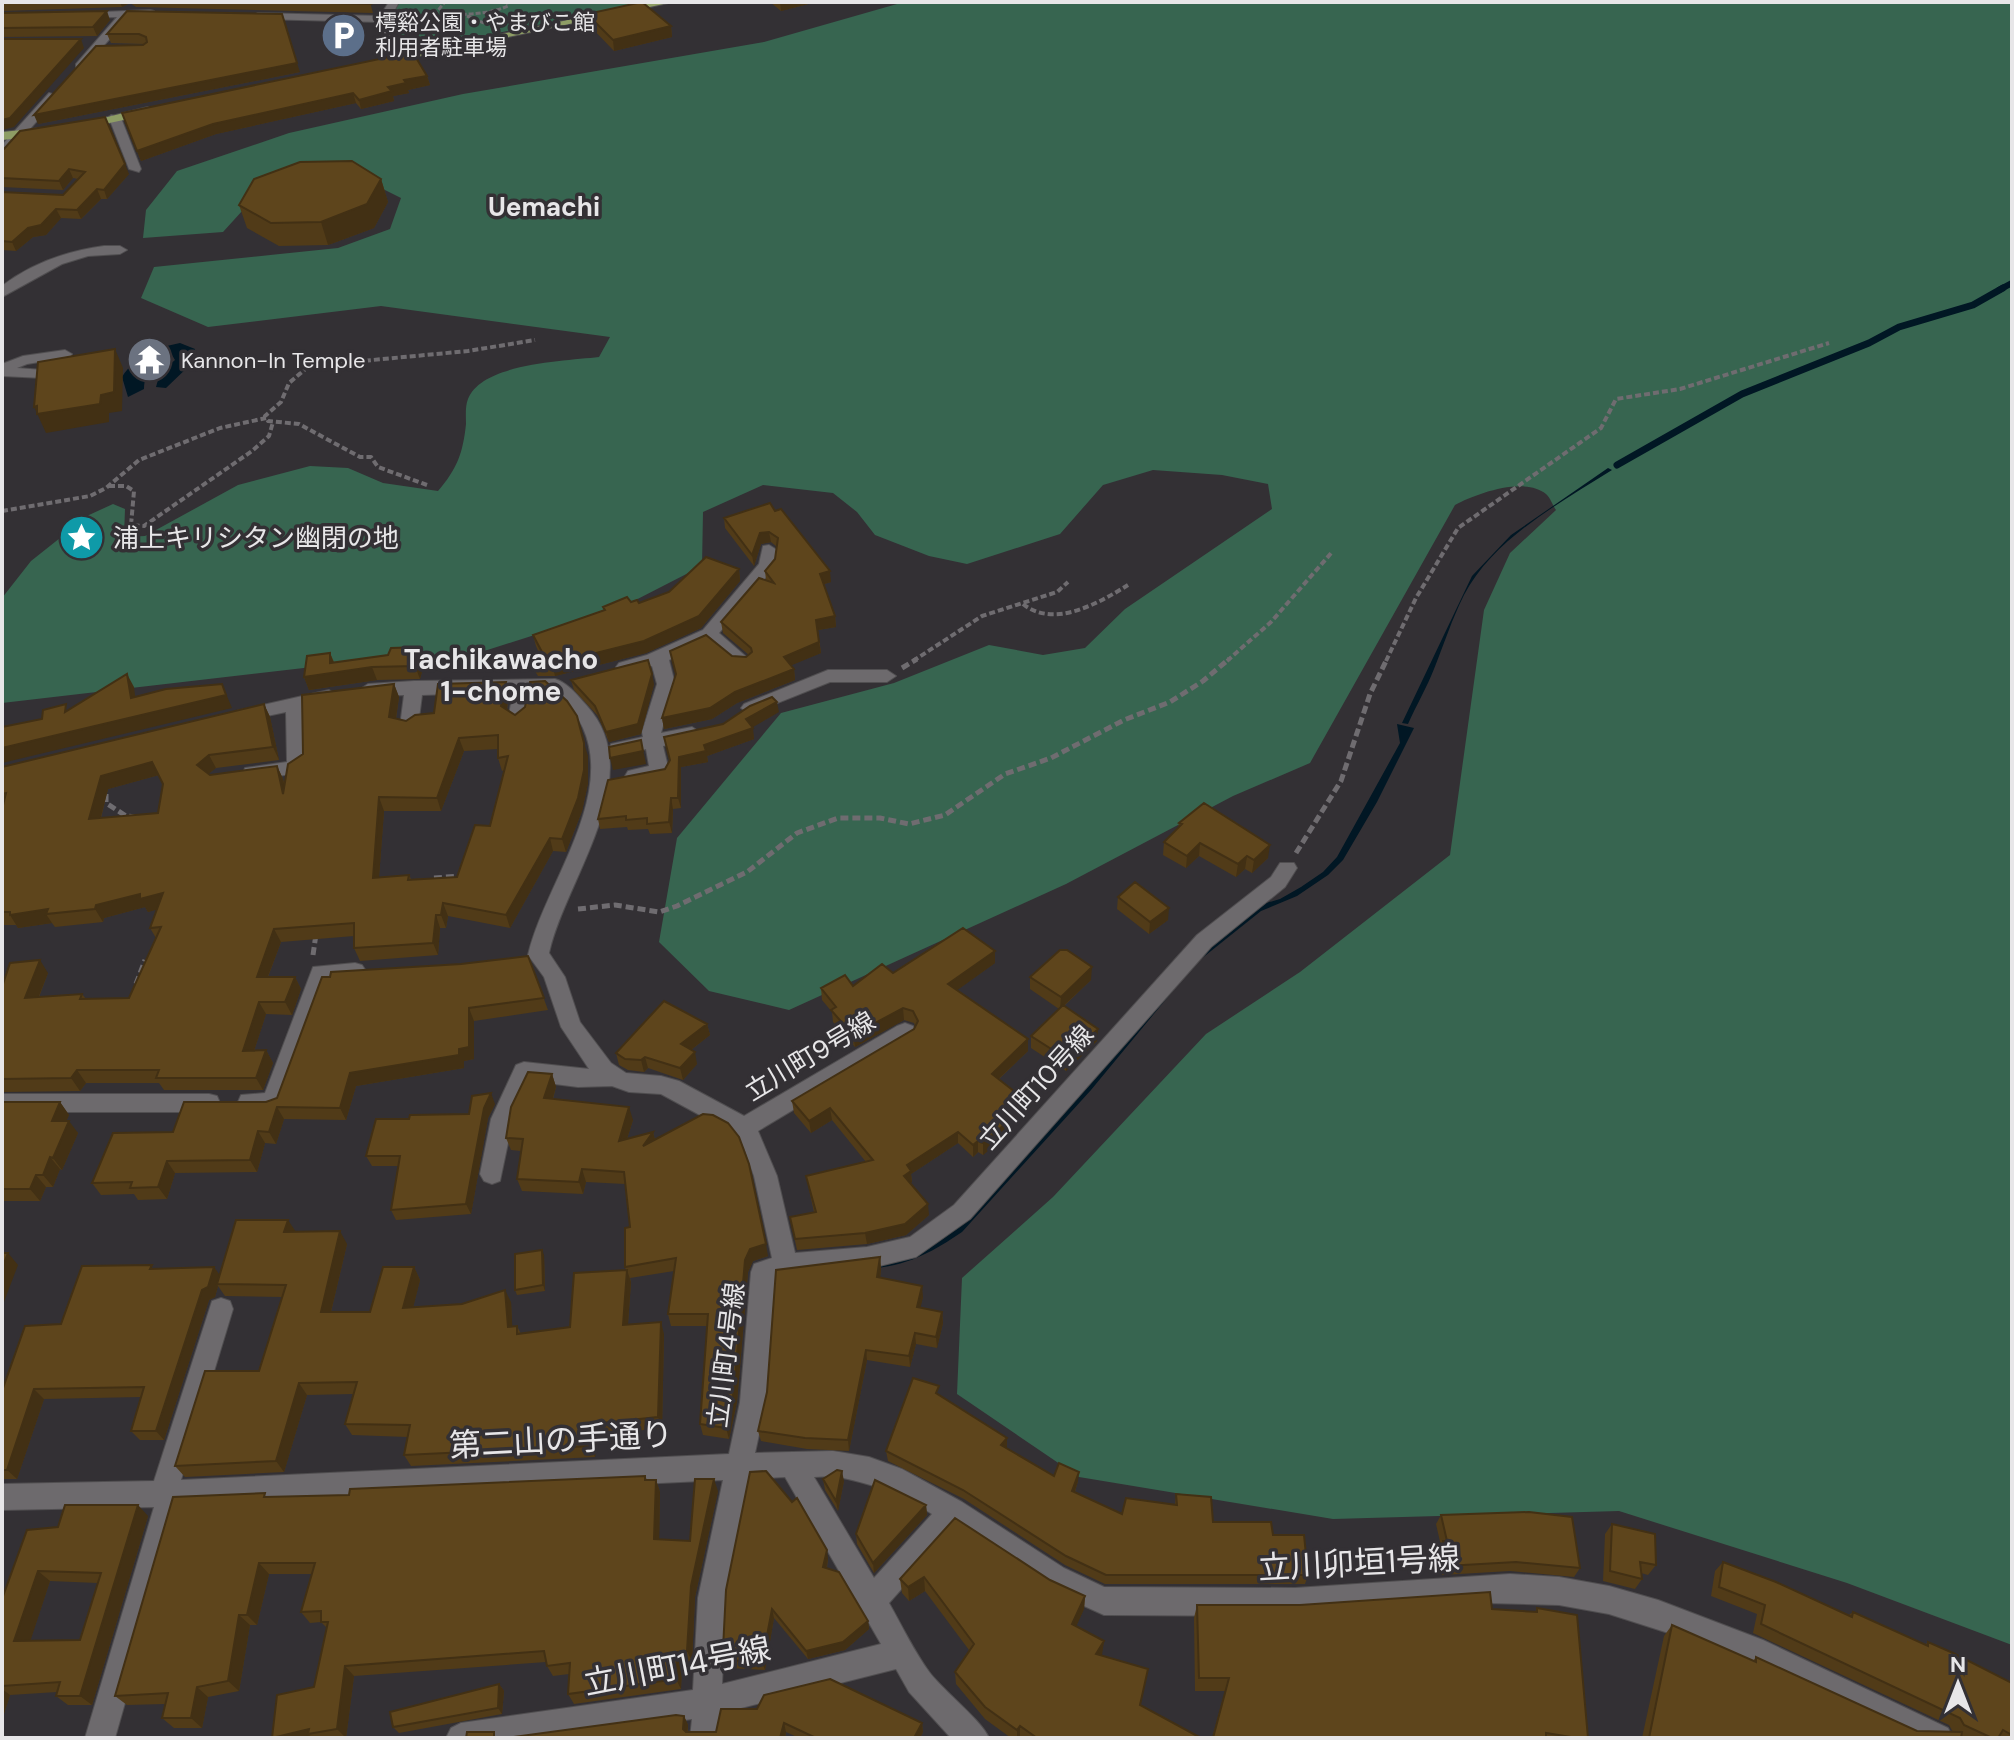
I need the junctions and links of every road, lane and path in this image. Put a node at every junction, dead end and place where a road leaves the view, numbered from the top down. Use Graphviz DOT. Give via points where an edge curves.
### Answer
graph roads {
  1 [pos="137,2"];
  2 [pos="258,2"];
  3 [pos="394,2"];
  4 [pos="445,2"];
  5 [pos="507,2"];
  6 [pos="668,2"];
  7 [pos="127,13"];
  8 [pos="170,14"];
  9 [pos="74,15"];
  10 [pos="434,15"];
  11 [pos="384,19"];
  12 [pos="416,55"];
  13 [pos="368,64"];
  14 [pos="158,109"];
  15 [pos="115,118"];
  16 [pos="72,127"];
  17 [pos="58,129"];
  18 [pos="2,136"];
  19 [pos="17,136"];
  20 [pos="2,153"];
  21 [pos="135,169"];
  22 [pos="120,250"];
  23 [pos="2,293"];
  24 [pos="535,340"];
  25 [pos="1829,343"];
  26 [pos="65,354"];
  27 [pos="68,370"];
  28 [pos="2,371"];
  29 [pos="266,418"];
  30 [pos="273,422"];
  31 [pos="427,485"];
  32 [pos="109,486"];
  33 [pos="2,511"];
  34 [pos="769,550"];
  35 [pos="1333,551"];
  36 [pos="1068,582"];
  37 [pos="1128,585"];
  38 [pos="1023,603"];
  39 [pos="709,634"];
  40 [pos="659,657"];
  41 [pos="742,661"];
  42 [pos="611,671"];
  43 [pos="887,676"];
  44 [pos="523,686"];
  45 [pos="414,687"];
  46 [pos="295,702"];
  47 [pos="736,716"];
  48 [pos="222,720"];
  49 [pos="517,720"];
  50 [pos="409,726"];
  51 [pos="717,727"];
  52 [pos="654,743"];
  53 [pos="598,753"];
  54 [pos="230,776"];
  55 [pos="599,783"];
  56 [pos="106,789"];
  57 [pos="145,818"];
  58 [pos="1287,868"];
  59 [pos="427,879"];
  60 [pos="472,879"];
  61 [pos="570,913"];
  62 [pos="316,930"];
  63 [pos="145,960"];
  64 [pos="382,969"];
  65 [pos="320,973"];
  66 [pos="134,989"];
  67 [pos="905,1032"];
  68 [pos="613,1077"];
  69 [pos="2,1103"];
  70 [pos="744,1128"];
  71 [pos="492,1174"];
  72 [pos="786,1264"];
  73 [pos="221,1309"];
  74 [pos="792,1464"];
  75 [pos="739,1465"];
  76 [pos="168,1494"];
  77 [pos="2,1497"];
  78 [pos="953,1511"];
  79 [pos="874,1599"];
  80 [pos="904,1653"];
  81 [pos="708,1702"];
  82 [pos="100,1738"];
  83 [pos="461,1738"];
  84 [pos="705,1738"];
  85 [pos="974,1738"];
  86 [pos="1938,1738"];
  1 -- 7 [label="street"];
  2 -- 11 [label="street" via="245,16"];
  3 -- 11 [label="street"];
  4 -- 10 [label="path"];
  5 -- 10 [label="path" via="489,13"];
  6 -- 12 [label="main road"];
  7 -- 8 [label="street"];
  7 -- 9 [label="street"];
  7 -- 19 [label="street"];
  10 -- 12 [label="path" via="412,23"];
  11 -- 12 [label="street" via="396,47"];
  12 -- 13 [label="main road"];
  14 -- 15 [label="main road"];
  15 -- 16 [label="main road"];
  15 -- 21 [label="street"];
  17 -- 19 [label="main road"];
  18 -- 19 [label="main road"];
  19 -- 20 [label="street"];
  22 -- 23 [label="street" via="59,260"];
  24 -- 29 [label="path" via="309,366 289,383"];
  25 -- 58 [label="path" via="1680,389 1616,399 1601,428 1458,528 1416,598 1370,694 1341,781"];
  26 -- 28 [label="street" via="23,360"];
  27 -- 28 [label="street"];
  29 -- 30 [label="path"];
  29 -- 32 [label="path" via="220,428 131,463"];
  30 -- 31 [label="path" via="299,424 360,457 371,457 378,467"];
  30 -- 32 [label="path" via="269,436 252,451 144,526 131,525 134,491"];
  32 -- 33 [label="path" via="80,498"];
  34 -- 39 [label="street" via="767,565"];
  35 -- 61 [label="path" via="1271,622 1203,681 1051,758 1005,774 945,815 909,824 838,818 797,833 747,872 677,906 644,912 597,905"];
  36 -- 38 [label="path" via="1057,592"];
  37 -- 38 [label="path" via="1098,604 1070,611 1036,612"];
  38 -- 43 [label="path" via="982,616"];
  39 -- 40 [label="street"];
  39 -- 41 [label="street"];
  40 -- 42 [label="street"];
  40 -- 52 [label="street" via="666,684 652,722"];
  43 -- 47 [label="street" via="828,676"];
  44 -- 45 [label="street"];
  44 -- 49 [label="street"];
  44 -- 53 [label="street" via="562,683 590,723"];
  45 -- 46 [label="street"];
  45 -- 50 [label="street"];
  46 -- 48 [label="street"];
  46 -- 54 [label="street" via="297,767"];
  51 -- 52 [label="street"];
  52 -- 53 [label="street"];
  52 -- 55 [label="street" via="660,771"];
  53 -- 55 [label="street"];
  55 -- 68 [label="street" via="564,889 530,956 555,971 574,1030"];
  56 -- 57 [label="path" via="106,803 126,816"];
  58 -- 72 [label="street, 立川町10号線" via="1278,882 1204,941 962,1212 916,1246 867,1258"];
  59 -- 60 [label="path"];
  62 -- 65 [label="path" via="312,972"];
  63 -- 66 [label="path"];
  64 -- 65 [label="street"];
  65 -- 69 [label="street" via="273,1102"];
  67 -- 70 [label="street, 立川町9号線"];
  68 -- 70 [label="street" via="621,1083 670,1087"];
  68 -- 71 [label="street" via="524,1071 502,1119"];
  70 -- 72 [label="street" via="766,1174"];
  72 -- 75 [label="street, 立川町4号線" via="763,1272 753,1402"];
  73 -- 76 [label="street"];
  74 -- 75 [label="street, 第二山の手通り"];
  74 -- 78 [label="street, 立川卯垣1号線" via="835,1463 881,1473 915,1486"];
  74 -- 79 [label="street"];
  75 -- 76 [label="street, 第二山の手通り"];
  75 -- 81 [label="street" via="712,1598"];
  76 -- 77 [label="street, 第二山の手通り"];
  76 -- 82 [label="street"];
  78 -- 79 [label="street"];
  78 -- 86 [label="street, 立川卯垣1号線" via="1026,1563 1104,1601 1327,1600 1527,1588 1599,1599 1736,1643"];
  79 -- 80 [label="street"];
  80 -- 81 [label="street, 立川町14号線"];
  80 -- 85 [label="street" via="919,1682"];
  81 -- 83 [label="street, 立川町14号線"];
  81 -- 84 [label="street"];
}
